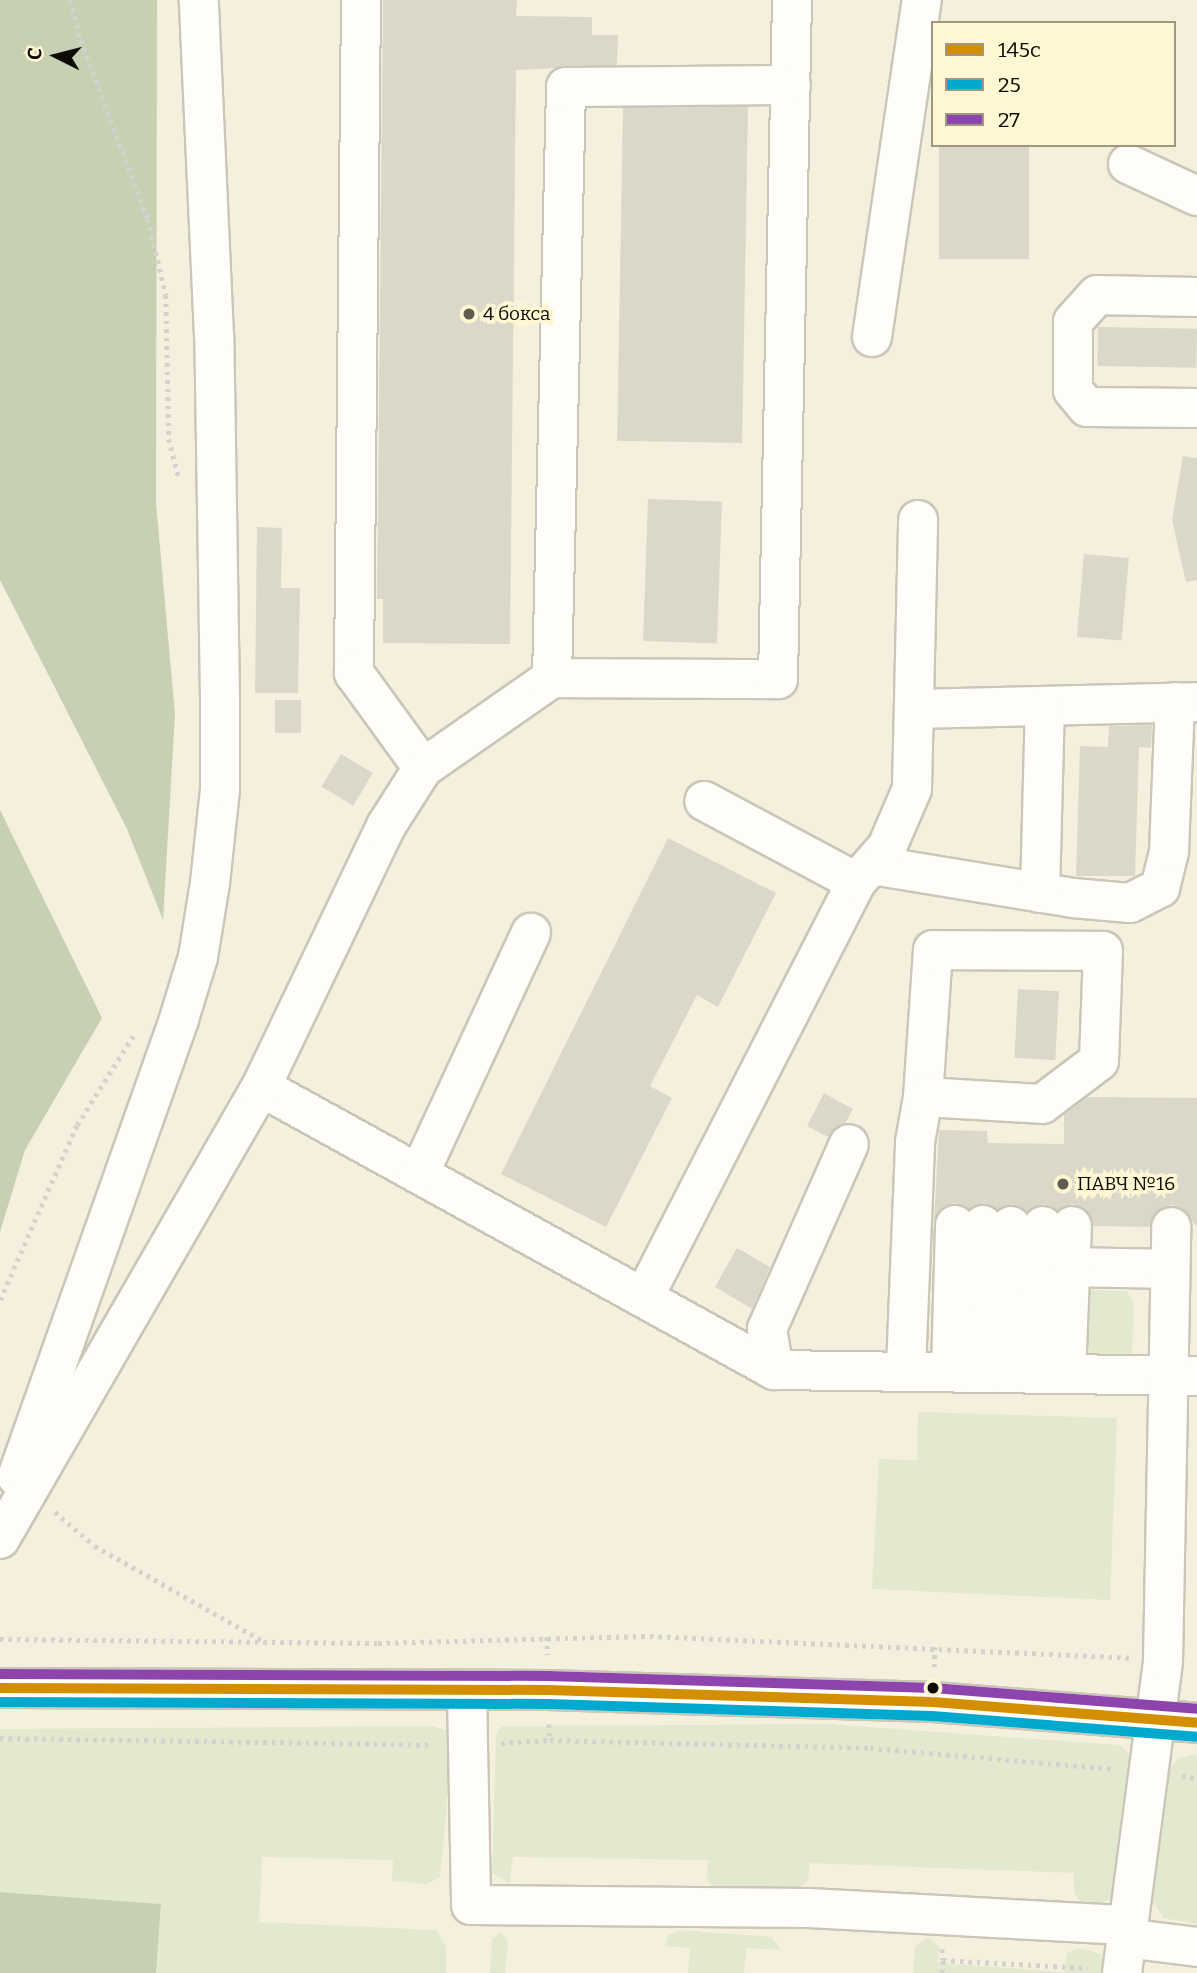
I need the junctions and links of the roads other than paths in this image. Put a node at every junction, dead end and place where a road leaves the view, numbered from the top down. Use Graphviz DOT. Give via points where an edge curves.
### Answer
graph roads {
  1 [pos="198,0"];
  2 [pos="361,0"];
  3 [pos="792,0"];
  4 [pos="922,0"];
  5 [pos="791,85"];
  6 [pos="1128,164"];
  7 [pos="1197,197"];
  8 [pos="1197,297"];
  9 [pos="872,337"];
  10 [pos="1197,408"];
  11 [pos="918,520"];
  12 [pos="552,678"];
  13 [pos="1186,702"];
  14 [pos="1045,706"];
  15 [pos="914,709"];
  16 [pos="423,768"];
  17 [pos="704,802"];
  18 [pos="864,873"];
  19 [pos="1040,893"];
  20 [pos="531,933"];
  21 [pos="261,1087"];
  22 [pos="923,1097"];
  23 [pos="849,1144"];
  24 [pos="419,1174"];
  25 [pos="1013,1225"];
  26 [pos="1171,1227"];
  27 [pos="1070,1267"];
  28 [pos="1170,1269"];
  29 [pos="644,1297"];
  30 [pos="906,1369"];
  31 [pos="774,1370"];
  32 [pos="1009,1372"];
  33 [pos="1183,1376"];
  34 [pos="0,1531"];
  35 [pos="0,1539"];
  36 [pos="0,1688"];
  37 [pos="467,1693"];
  38 [pos="1154,1717"];
  39 [pos="1197,1723"];
  40 [pos="1125,1945"];
  41 [pos="1197,1947"];
  1 -- 34 [label="street" via="214,336 220,699 220,789 210,883 198,957 179,1019"];
  2 -- 16 [label="street" via="354,673"];
  3 -- 5 [label="street"];
  4 -- 9 [label="street"];
  5 -- 12 [label="street" via="566,87"];
  5 -- 12 [label="street" via="778,679"];
  6 -- 7 [label="street"];
  8 -- 10 [label="street" via="1097,295 1073,322 1073,390 1087,407"];
  11 -- 15 [label="street"];
  12 -- 16 [label="street"];
  13 -- 14 [label="street"];
  13 -- 19 [label="street" via="1169,851 1160,888 1130,902"];
  14 -- 15 [label="street"];
  14 -- 19 [label="street"];
  15 -- 18 [label="street" via="912,789 887,847"];
  16 -- 21 [label="street" via="386,826"];
  17 -- 18 [label="street"];
  18 -- 19 [label="street"];
  18 -- 29 [label="street"];
  20 -- 24 [label="street"];
  21 -- 24 [label="street"];
  21 -- 35 [label="street"];
  22 -- 22 [label="street" via="933,950 1103,951 1099,1061 1042,1104"];
  22 -- 30 [label="street" via="915,1142"];
  23 -- 31 [label="street" via="767,1329"];
  24 -- 29 [label="street"];
  25 -- 27 [label="street"];
  25 -- 32 [label="street"];
  25 -- 32 [label="street"];
  26 -- 28 [label="street"];
  27 -- 28 [label="street"];
  27 -- 32 [label="street"];
  28 -- 33 [label="street"];
  29 -- 31 [label="street"];
  30 -- 31 [label="street"];
  30 -- 32 [label="street"];
  32 -- 33 [label="street"];
  33 -- 38 [label="street" via="1163,1661"];
  36 -- 37 [label="street"];
  37 -- 38 [label="street" via="548,1690 933,1702"];
  37 -- 40 [label="street" via="471,1905 809,1908"];
  38 -- 39 [label="street"];
  38 -- 40 [label="street"];
  40 -- 41 [label="street"];
}
